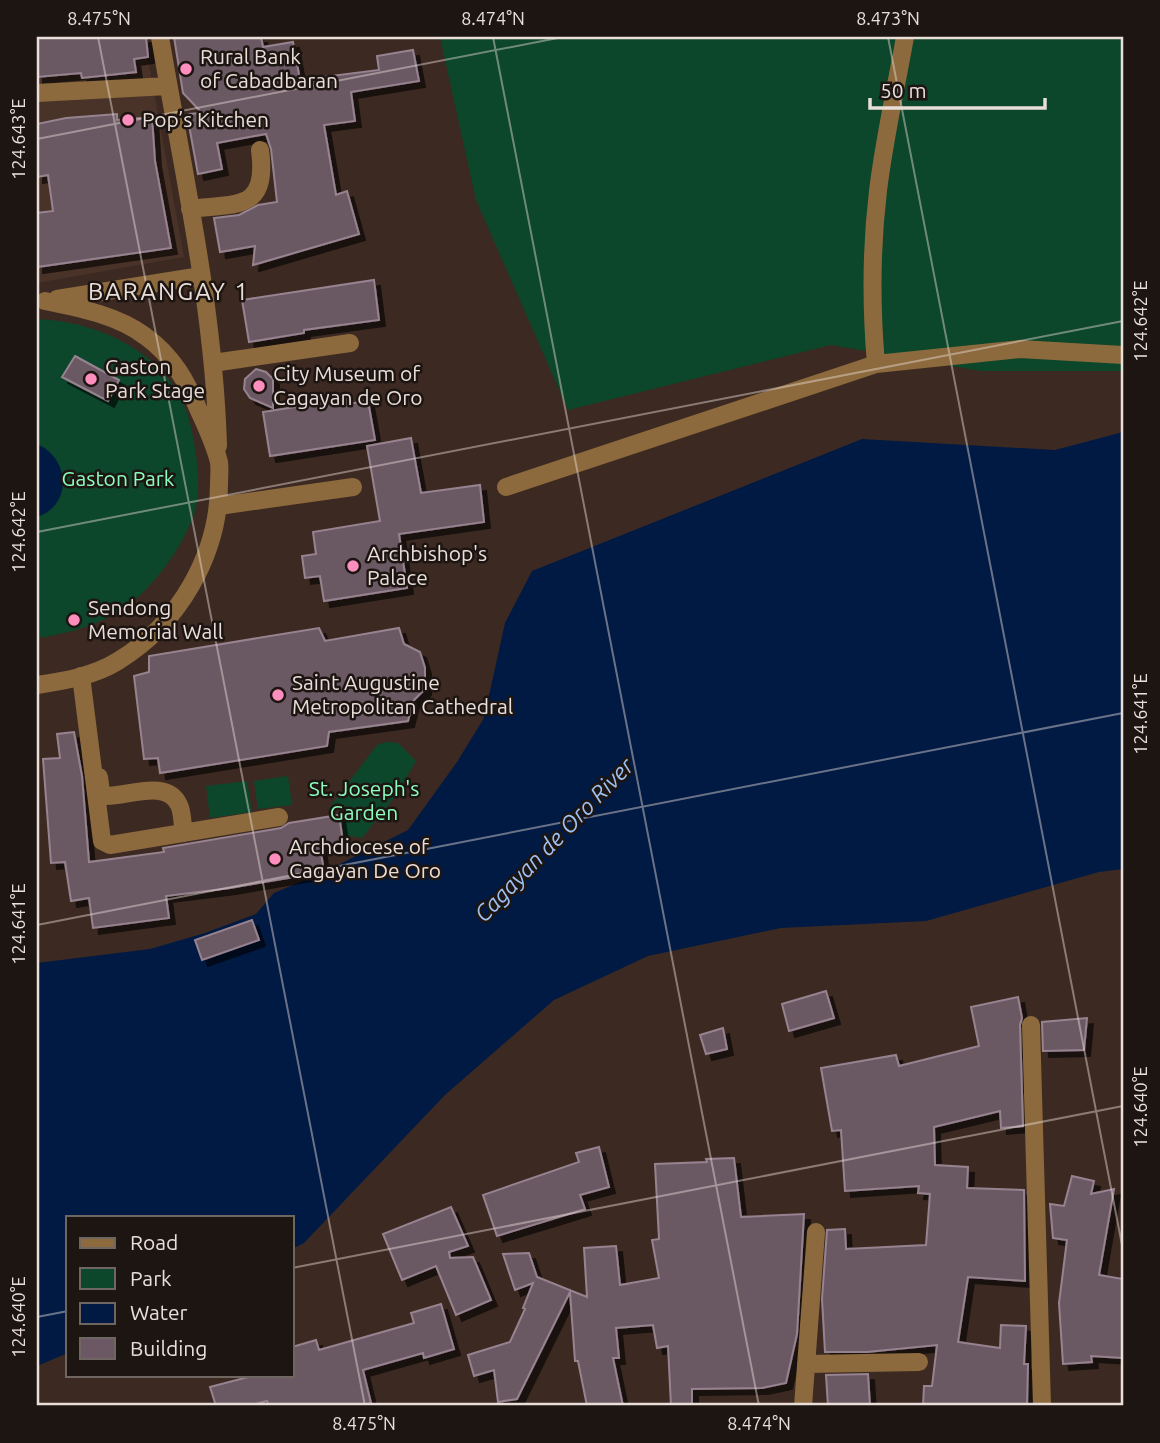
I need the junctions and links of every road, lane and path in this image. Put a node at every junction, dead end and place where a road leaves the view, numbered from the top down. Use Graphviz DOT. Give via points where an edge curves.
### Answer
graph roads {
  1 [pos="160,37"];
  2 [pos="905,37"];
  3 [pos="168,86"];
  4 [pos="37,93"];
  5 [pos="260,150"];
  6 [pos="190,209"];
  7 [pos="201,276"];
  8 [pos="41,302"];
  9 [pos="351,343"];
  10 [pos="1123,355"];
  11 [pos="213,363"];
  12 [pos="876,364"];
  13 [pos="219,463"];
  14 [pos="506,486"];
  15 [pos="353,487"];
  16 [pos="219,506"];
  17 [pos="84,676"];
  18 [pos="37,685"];
  19 [pos="279,817"];
  20 [pos="184,833"];
  21 [pos="1031,1025"];
  22 [pos="816,1232"];
  23 [pos="919,1363"];
  24 [pos="806,1364"];
  25 [pos="803,1406"];
  26 [pos="1042,1406"];
  1 -- 3 [label="street"];
  2 -- 12 [label="street" via="878,189 872,308"];
  3 -- 4 [label="street"];
  3 -- 6 [label="street"];
  5 -- 6 [label="street" via="262,180 252,197"];
  6 -- 7 [label="street"];
  7 -- 8 [label="street"];
  7 -- 11 [label="street"];
  8 -- 13 [label="street" via="86,310 144,334 176,365 189,386"];
  9 -- 11 [label="street"];
  10 -- 12 [label="street" via="1020,349"];
  11 -- 13 [label="street"];
  12 -- 14 [label="street"];
  13 -- 16 [label="street"];
  15 -- 16 [label="street"];
  16 -- 17 [label="street" via="194,581 160,626 118,661"];
  17 -- 18 [label="street"];
  17 -- 20 [label="street" via="101,792 112,796 156,789 171,796 179,804"];
  17 -- 20 [label="street" via="102,841 110,845"];
  19 -- 20 [label="street"];
  21 -- 26 [label="street"];
  22 -- 24 [label="street"];
  23 -- 24 [label="street"];
  24 -- 25 [label="street"];
}
